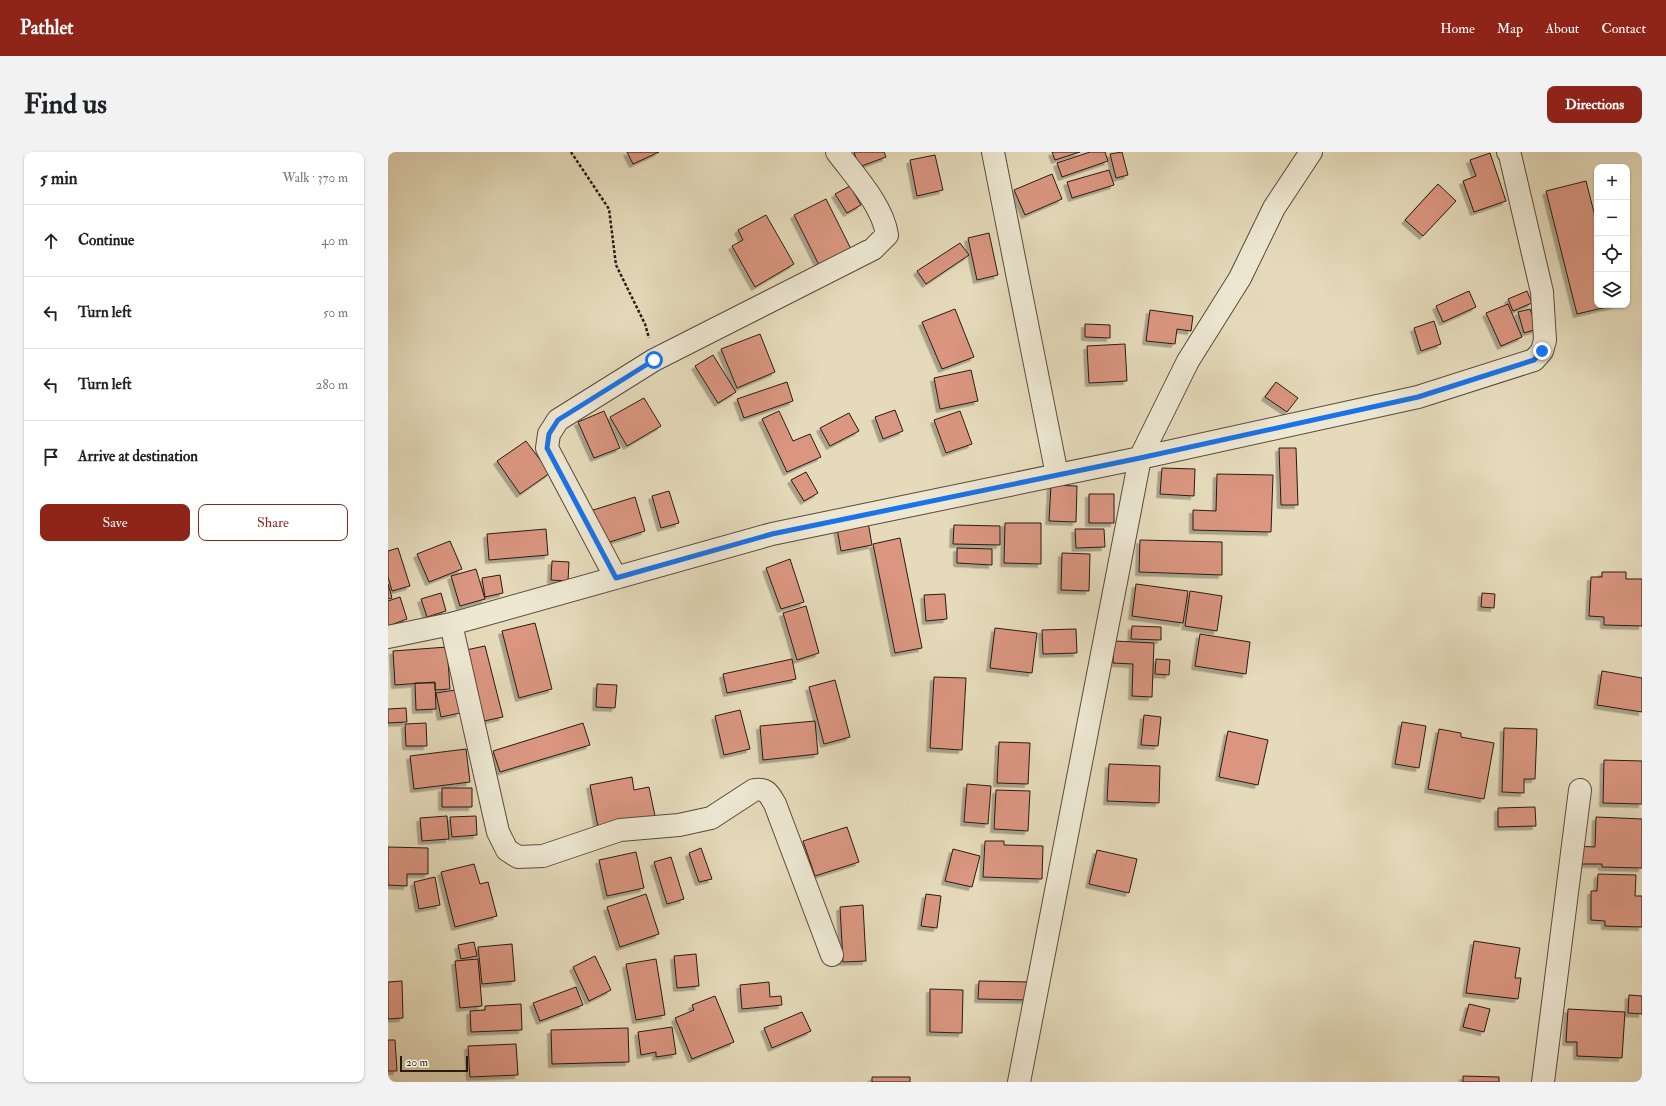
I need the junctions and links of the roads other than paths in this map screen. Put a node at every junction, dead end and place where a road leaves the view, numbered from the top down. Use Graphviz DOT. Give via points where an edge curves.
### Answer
graph roads {
  1 [pos="837,152"];
  2 [pos="993,152"];
  3 [pos="1311,152"];
  4 [pos="1508,152"];
  5 [pos="1140,458"];
  6 [pos="1057,475"];
  7 [pos="616,578"];
  8 [pos="451,624"];
  9 [pos="388,637"];
  10 [pos="1580,790"];
  11 [pos="832,955"];
  12 [pos="1019,1082"];
  13 [pos="1543,1082"];
  1 -- 7 [label="street" via="885,222 887,235 874,249 654,360 558,420 549,434 547,448"];
  2 -- 6 [label="street"];
  3 -- 5 [label="street" via="1274,208 1240,278 1188,361"];
  4 -- 5 [label="street" via="1542,292 1545,340 1542,351 1534,360 1418,397"];
  5 -- 6 [label="street"];
  5 -- 12 [label="street"];
  6 -- 7 [label="street" via="772,534"];
  7 -- 8 [label="street"];
  8 -- 9 [label="street"];
  8 -- 11 [label="street" via="491,804 498,832 507,850 518,858 543,856 620,830 679,825 711,818 754,790 761,789 767,791 775,804"];
  10 -- 13 [label="street"];
}
